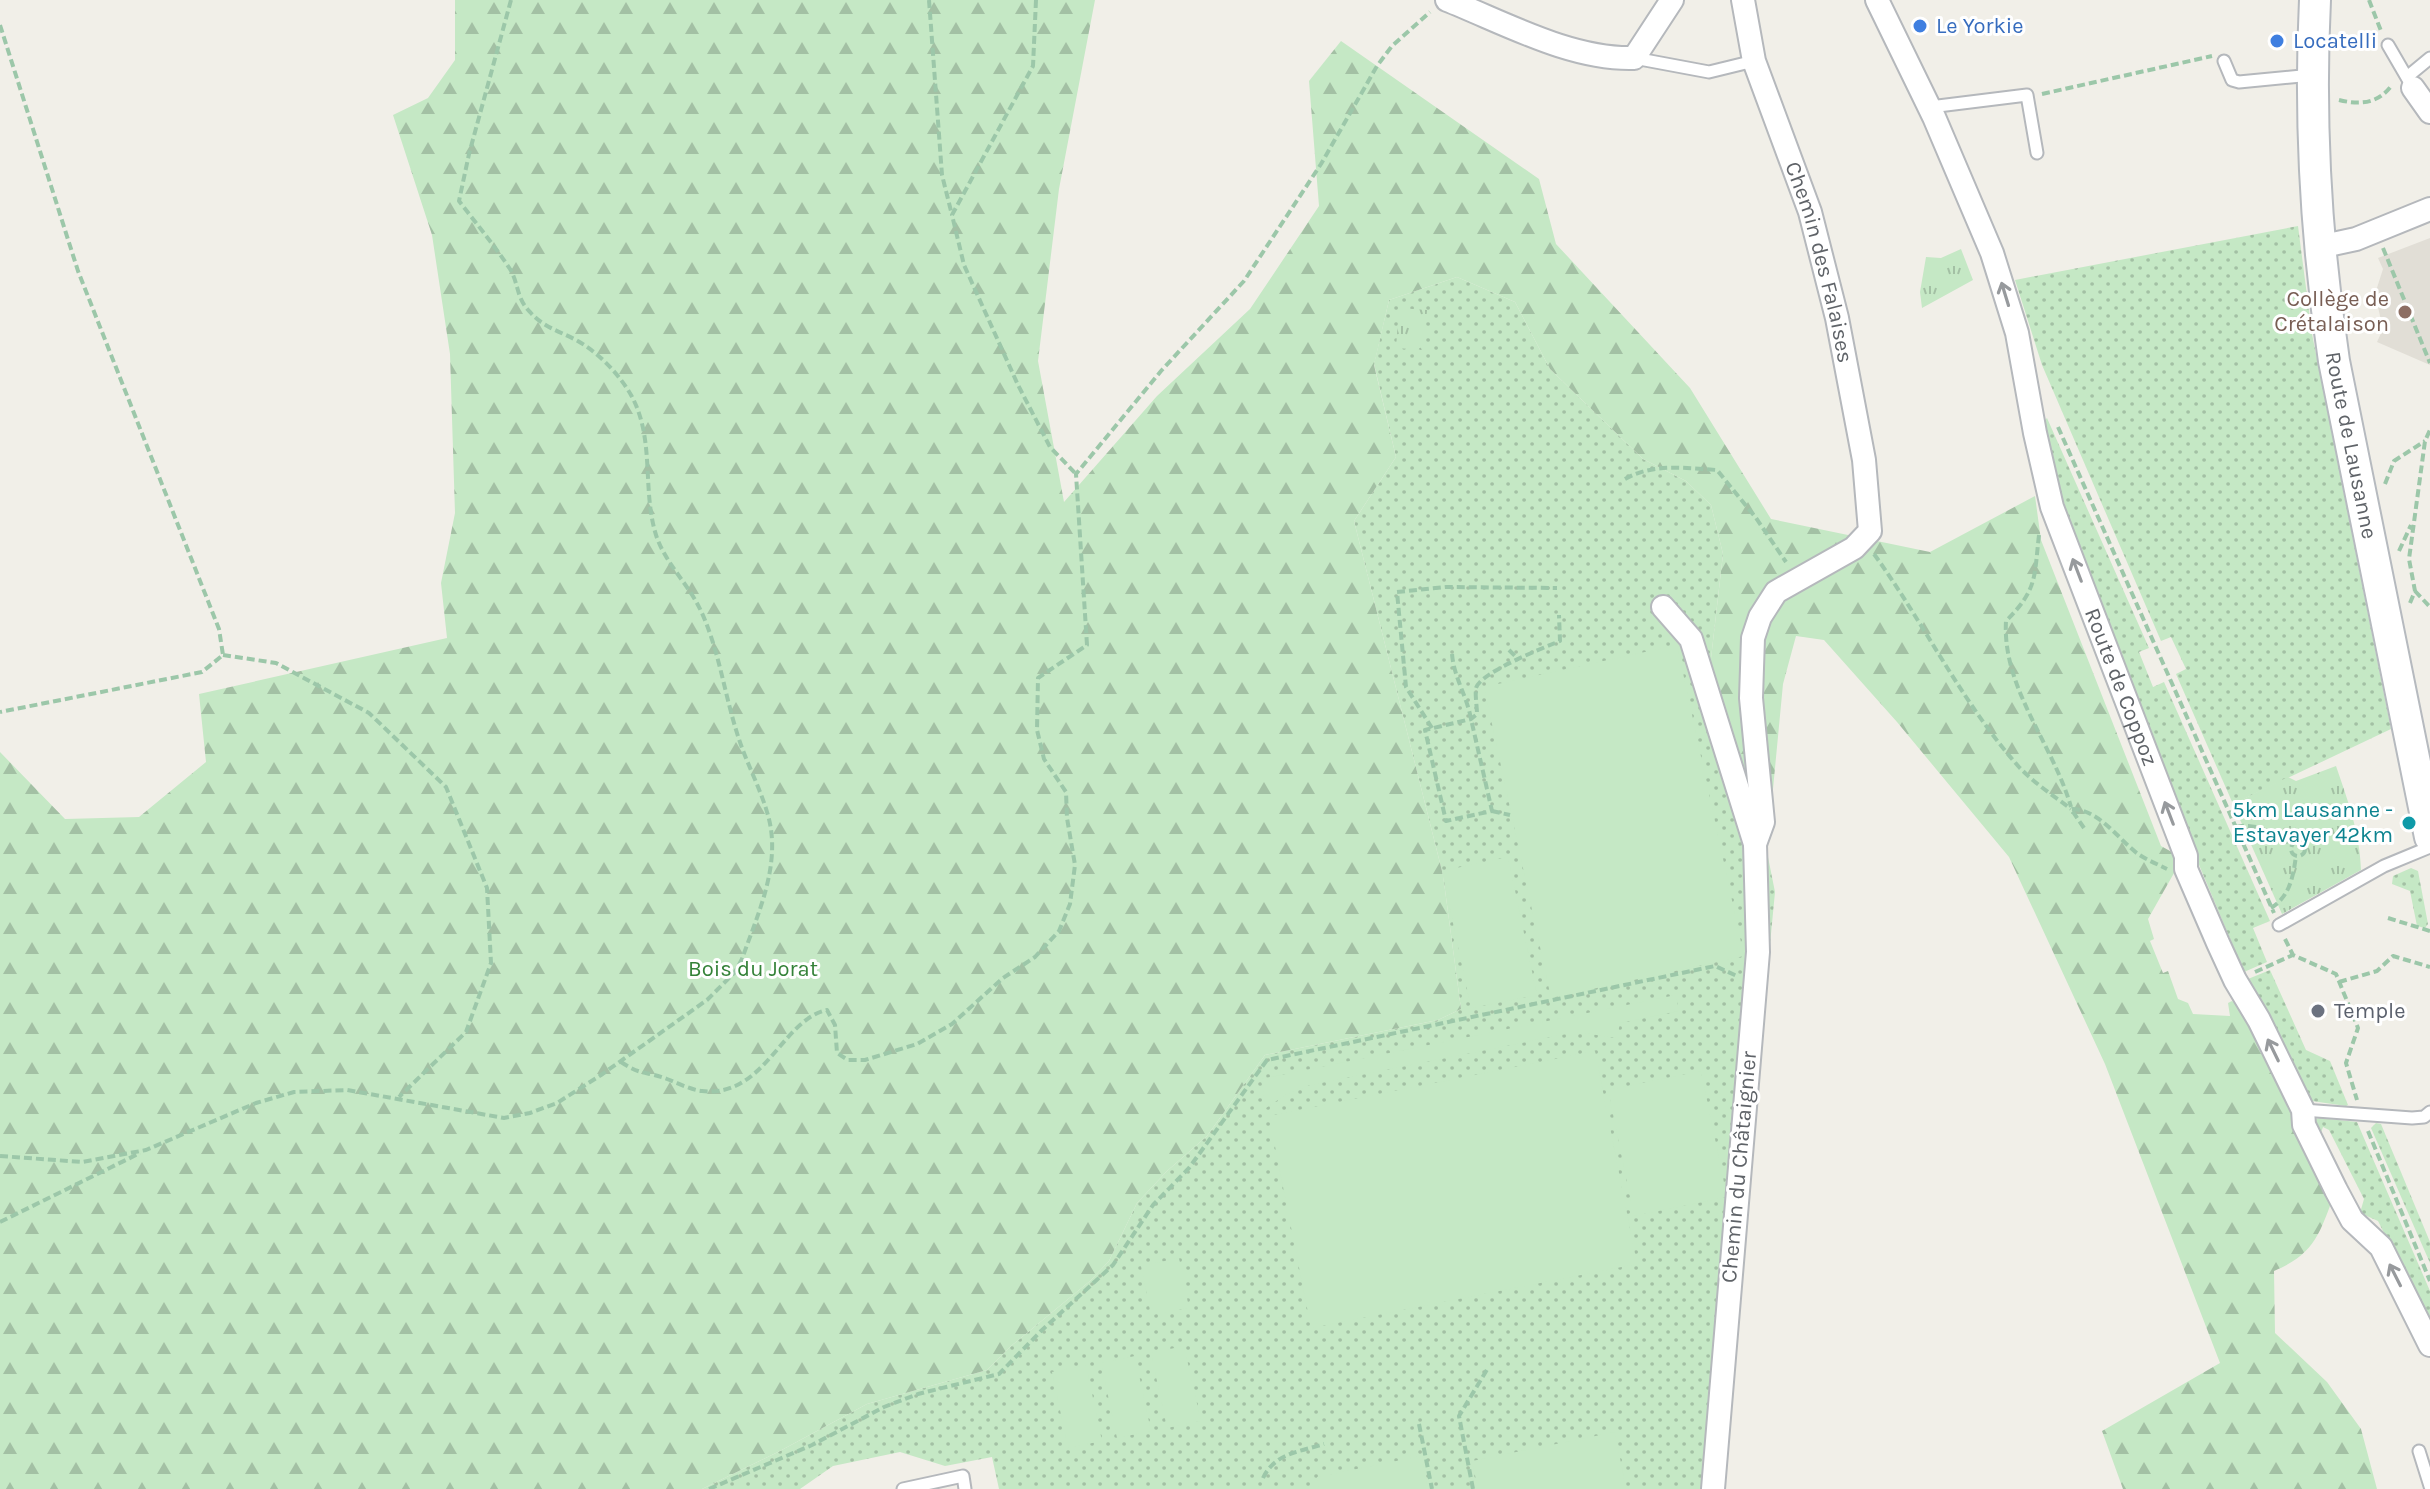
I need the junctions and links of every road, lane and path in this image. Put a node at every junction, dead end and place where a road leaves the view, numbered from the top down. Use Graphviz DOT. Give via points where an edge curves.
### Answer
graph roads {
  1 [pos="511,0"];
  2 [pos="929,0"];
  3 [pos="1036,0"];
  4 [pos="1672,0"];
  5 [pos="1743,0"];
  6 [pos="1877,0"];
  7 [pos="2315,0"];
  8 [pos="2369,0"];
  9 [pos="1440,4"];
  10 [pos="0,25"];
  11 [pos="2388,45"];
  12 [pos="1634,58"];
  13 [pos="2430,58"];
  14 [pos="1754,61"];
  15 [pos="2224,61"];
  16 [pos="2313,75"];
  17 [pos="2404,82"];
  18 [pos="2027,95"];
  19 [pos="2344,101"];
  20 [pos="1930,107"];
  21 [pos="2430,112"];
  22 [pos="2037,153"];
  23 [pos="2430,209"];
  24 [pos="952,215"];
  25 [pos="2319,247"];
  26 [pos="2385,252"];
  27 [pos="2430,363"];
  28 [pos="2057,426"];
  29 [pos="2430,430"];
  30 [pos="2425,441"];
  31 [pos="1076,474"];
  32 [pos="1625,479"];
  33 [pos="2385,484"];
  34 [pos="2052,507"];
  35 [pos="2414,519"];
  36 [pos="1866,537"];
  37 [pos="2399,551"];
  38 [pos="1798,579"];
  39 [pos="1557,588"];
  40 [pos="2415,591"];
  41 [pos="2410,603"];
  42 [pos="1663,607"];
  43 [pos="2430,607"];
  44 [pos="1559,615"];
  45 [pos="1509,650"];
  46 [pos="1452,654"];
  47 [pos="223,655"];
  48 [pos="1519,660"];
  49 [pos="0,712"];
  50 [pos="1471,719"];
  51 [pos="1432,728"];
  52 [pos="2071,809"];
  53 [pos="1492,811"];
  54 [pos="1510,815"];
  55 [pos="2236,827"];
  56 [pos="2084,828"];
  57 [pos="2429,833"];
  58 [pos="1755,844"];
  59 [pos="2292,845"];
  60 [pos="2296,856"];
  61 [pos="2170,871"];
  62 [pos="2271,908"];
  63 [pos="2388,918"];
  64 [pos="2279,925"];
  65 [pos="2430,931"];
  66 [pos="2293,955"];
  67 [pos="2430,967"];
  68 [pos="2250,974"];
  69 [pos="2339,982"];
  70 [pos="1755,983"];
  71 [pos="620,1062"];
  72 [pos="398,1099"];
  73 [pos="2303,1110"];
  74 [pos="2430,1112"];
  75 [pos="2362,1115"];
  76 [pos="146,1150"];
  77 [pos="0,1156"];
  78 [pos="0,1222"];
  79 [pos="2430,1281"];
  80 [pos="2430,1345"];
  81 [pos="1488,1368"];
  82 [pos="1419,1424"];
  83 [pos="1324,1444"];
  84 [pos="2419,1451"];
  85 [pos="1263,1478"];
  86 [pos="2430,1486"];
  87 [pos="709,1489"];
  88 [pos="903,1489"];
  89 [pos="965,1489"];
  90 [pos="1432,1489"];
  91 [pos="1473,1489"];
  92 [pos="1713,1489"];
  1 -- 71 [label="path" via="459,201 512,272 518,298 529,312 604,360 638,409 657,538 707,624 772,839 772,866 762,902 735,972 707,1000"];
  2 -- 24 [label="path" via="942,175"];
  3 -- 24 [label="path" via="1033,66"];
  4 -- 12 [label="street"];
  5 -- 14 [label="street, Chemin des Falaises"];
  6 -- 20 [label="street, Route de Coppoz"];
  7 -- 16 [label="main road, Route de Lausanne"];
  8 -- 11 [label="path"];
  9 -- 12 [label="street" via="1577,52"];
  9 -- 31 [label="path" via="1377,66 1244,281"];
  10 -- 47 [label="path" via="78,271 219,629"];
  11 -- 17 [label="lane"];
  12 -- 14 [label="lane" via="1709,72"];
  13 -- 17 [label="lane"];
  14 -- 36 [label="street, Chemin des Falaises" via="1828,276 1864,460"];
  15 -- 16 [label="lane" via="2232,80 2239,82"];
  15 -- 18 [label="path" via="2214,56"];
  16 -- 25 [label="main road, Route de Lausanne"];
  17 -- 19 [label="path" via="2376,100"];
  17 -- 21 [label="street"];
  18 -- 20 [label="lane"];
  18 -- 22 [label="lane"];
  34 -- 20 [label="street, Route de Coppoz, one-way" via="2017,333 1992,253"];
  23 -- 25 [label="street" via="2356,239"];
  24 -- 31 [label="path" via="964,265 1018,385 1050,447"];
  25 -- 57 [label="main road, Route de Lausanne" via="2334,361"];
  26 -- 27 [label="path"];
  28 -- 55 [label="path"];
  29 -- 30 [label="path"];
  30 -- 33 [label="path" via="2394,461"];
  30 -- 35 [label="path"];
  31 -- 71 [label="path" via="1087,645 1038,678 1037,730 1044,759 1066,792 1075,865 1070,904 1059,931 952,1024 917,1044 865,1060 848,1060 837,1053 835,1025 827,1010 814,1013 748,1079 726,1089 701,1092 639,1074"];
  32 -- 38 [label="path" via="1653,469 1717,470"];
  34 -- 52 [label="path" via="2040,525 2032,589 2006,621 2005,639 2015,684"];
  73 -- 34 [label="street, Route de Coppoz, one-way" via="2188,875 2186,856"];
  35 -- 37 [label="path"];
  35 -- 40 [label="path" via="2409,559"];
  36 -- 38 [label="street, Chemin du Châtaignier"];
  36 -- 52 [label="path" via="1972,709 2021,769"];
  38 -- 58 [label="street, Chemin du Châtaignier" via="1767,603 1753,638 1751,698 1763,822"];
  39 -- 51 [label="path" via="1397,592 1406,687"];
  40 -- 41 [label="path"];
  40 -- 43 [label="path"];
  42 -- 58 [label="street, Chemin du Châtaignier" via="1691,639"];
  44 -- 48 [label="path" via="1560,641"];
  45 -- 48 [label="path"];
  46 -- 50 [label="path"];
  47 -- 49 [label="path" via="202,672"];
  47 -- 72 [label="path" via="276,663 369,713 446,787 487,888 491,963 466,1032"];
  48 -- 50 [label="path" via="1480,681 1477,714"];
  50 -- 51 [label="path"];
  50 -- 53 [label="path"];
  51 -- 53 [label="path" via="1425,730 1446,821"];
  52 -- 56 [label="path"];
  52 -- 61 [label="path" via="2089,813 2140,855"];
  53 -- 54 [label="path"];
  55 -- 59 [label="path" via="2259,828"];
  55 -- 62 [label="path"];
  57 -- 64 [label="lane" via="2384,866"];
  58 -- 70 [label="street, Chemin du Châtaignier"];
  59 -- 60 [label="path"];
  59 -- 60 [label="path" via="2299,842 2304,847"];
  60 -- 62 [label="path" via="2289,889"];
  62 -- 64 [label="path"];
  63 -- 65 [label="path"];
  64 -- 66 [label="path"];
  66 -- 68 [label="path"];
  66 -- 69 [label="path" via="2336,974"];
  67 -- 69 [label="path" via="2393,956 2377,971"];
  69 -- 75 [label="path" via="2358,1028 2346,1063"];
  70 -- 87 [label="path" via="1715,966 1267,1060 1189,1168 1153,1205 1113,1265 999,1374 884,1407"];
  70 -- 92 [label="street, Chemin du Châtaignier"];
  71 -- 72 [label="path" via="557,1103 504,1118"];
  72 -- 76 [label="path" via="347,1090 294,1092"];
  73 -- 75 [label="lane"];
  80 -- 73 [label="street, Route de Coppoz, one-way" via="2381,1247 2352,1220 2341,1200 2304,1125"];
  74 -- 75 [label="lane" via="2412,1118"];
  75 -- 79 [label="path"];
  76 -- 77 [label="path" via="82,1162"];
  76 -- 78 [label="path"];
  81 -- 91 [label="path" via="1459,1416"];
  82 -- 90 [label="path"];
  83 -- 85 [label="path" via="1281,1457"];
  84 -- 86 [label="lane"];
  88 -- 89 [label="lane" via="963,1476"];
}
